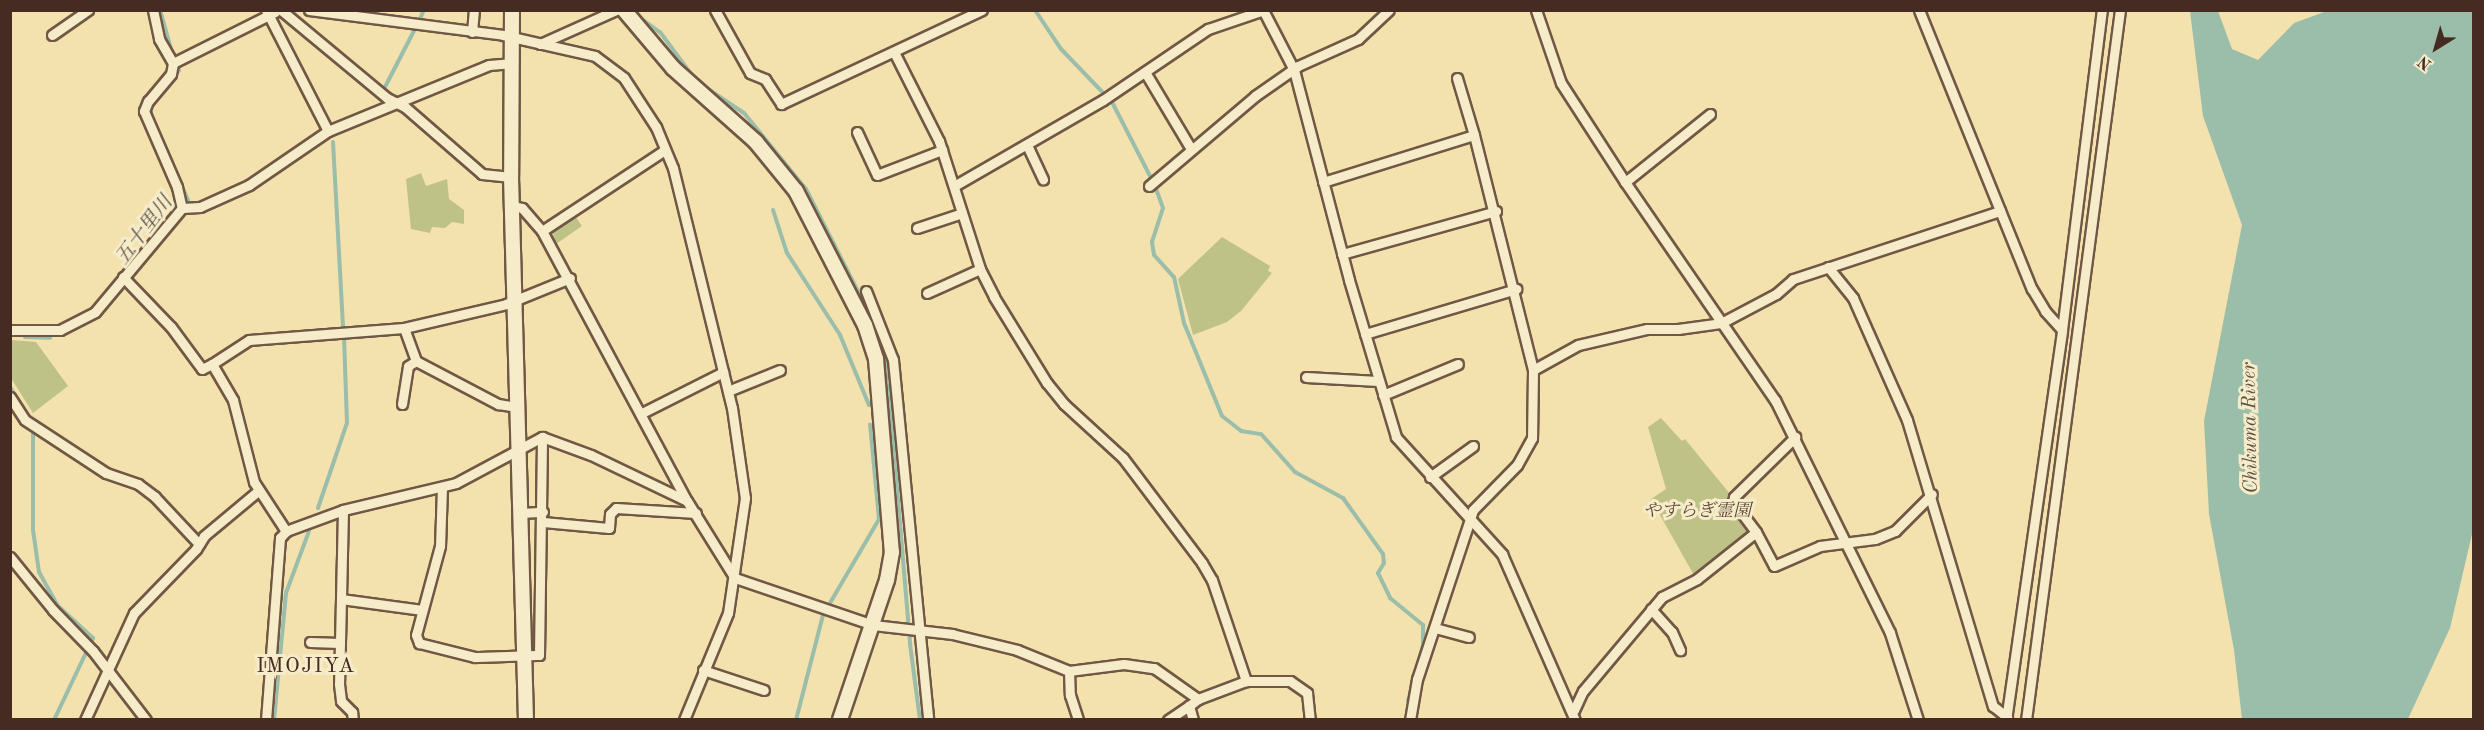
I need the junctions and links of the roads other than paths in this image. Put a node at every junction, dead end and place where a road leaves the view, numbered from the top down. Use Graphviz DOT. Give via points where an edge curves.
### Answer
graph roads {
  1 [pos="88,10"];
  2 [pos="153,10"];
  3 [pos="309,10"];
  4 [pos="386,10"];
  5 [pos="474,10"];
  6 [pos="512,10"];
  7 [pos="616,10"];
  8 [pos="624,10"];
  9 [pos="715,10"];
  10 [pos="982,10"];
  11 [pos="1389,10"];
  12 [pos="1536,10"];
  13 [pos="1919,10"];
  14 [pos="2102,10"];
  15 [pos="2120,10"];
  16 [pos="1263,11"];
  17 [pos="273,12"];
  18 [pos="325,12"];
  19 [pos="384,21"];
  20 [pos="472,32"];
  21 [pos="52,35"];
  22 [pos="512,39"];
  23 [pos="540,44"];
  24 [pos="894,52"];
  25 [pos="173,63"];
  26 [pos="513,63"];
  27 [pos="1294,70"];
  28 [pos="1145,72"];
  29 [pos="1457,78"];
  30 [pos="398,104"];
  31 [pos="1710,114"];
  32 [pos="328,131"];
  33 [pos="857,132"];
  34 [pos="1474,135"];
  35 [pos="1027,145"];
  36 [pos="1191,149"];
  37 [pos="665,150"];
  38 [pos="942,150"];
  39 [pos="512,177"];
  40 [pos="1043,180"];
  41 [pos="1323,182"];
  42 [pos="1625,183"];
  43 [pos="954,186"];
  44 [pos="1149,186"];
  45 [pos="512,206"];
  46 [pos="182,208"];
  47 [pos="2000,211"];
  48 [pos="1496,212"];
  49 [pos="962,213"];
  50 [pos="917,228"];
  51 [pos="543,231"];
  52 [pos="1342,254"];
  53 [pos="1828,267"];
  54 [pos="980,269"];
  55 [pos="123,277"];
  56 [pos="570,278"];
  57 [pos="1516,289"];
  58 [pos="866,291"];
  59 [pos="927,293"];
  60 [pos="516,300"];
  61 [pos="1721,323"];
  62 [pos="404,328"];
  63 [pos="10,330"];
  64 [pos="2062,330"];
  65 [pos="1365,334"];
  66 [pos="416,361"];
  67 [pos="212,364"];
  68 [pos="1458,364"];
  69 [pos="780,370"];
  70 [pos="1533,370"];
  71 [pos="723,372"];
  72 [pos="1306,377"];
  73 [pos="1378,381"];
  74 [pos="728,391"];
  75 [pos="1383,395"];
  76 [pos="10,397"];
  77 [pos="402,404"];
  78 [pos="518,407"];
  79 [pos="642,413"];
  80 [pos="542,437"];
  81 [pos="1795,437"];
  82 [pos="1473,446"];
  83 [pos="519,449"];
  84 [pos="1430,477"];
  85 [pos="442,487"];
  86 [pos="258,491"];
  87 [pos="1932,494"];
  88 [pos="687,501"];
  89 [pos="343,510"];
  90 [pos="521,513"];
  91 [pos="696,513"];
  92 [pos="543,517"];
  93 [pos="1471,519"];
  94 [pos="286,531"];
  95 [pos="1756,532"];
  96 [pos="1846,542"];
  97 [pos="199,544"];
  98 [pos="10,557"];
  99 [pos="523,570"];
  100 [pos="542,570"];
  101 [pos="735,578"];
  102 [pos="341,599"];
  103 [pos="1651,609"];
  104 [pos="422,610"];
  105 [pos="873,625"];
  106 [pos="1435,628"];
  107 [pos="912,629"];
  108 [pos="1469,637"];
  109 [pos="310,642"];
  110 [pos="340,643"];
  111 [pos="1680,650"];
  112 [pos="524,655"];
  113 [pos="108,669"];
  114 [pos="703,670"];
  115 [pos="1069,671"];
  116 [pos="1246,681"];
  117 [pos="764,690"];
  118 [pos="1198,699"];
  119 [pos="1189,706"];
  120 [pos="1574,715"];
  121 [pos="2007,718"];
  122 [pos="85,720"];
  123 [pos="146,720"];
  124 [pos="266,720"];
  125 [pos="353,720"];
  126 [pos="526,720"];
  127 [pos="684,720"];
  128 [pos="840,720"];
  129 [pos="928,720"];
  130 [pos="1078,720"];
  131 [pos="1168,720"];
  132 [pos="1193,720"];
  133 [pos="1310,720"];
  134 [pos="1410,720"];
  135 [pos="1918,720"];
  136 [pos="2026,720"];
  1 -- 21 [label="street"];
  2 -- 25 [label="street" via="159,39"];
  3 -- 18 [label="street"];
  4 -- 19 [label="street"];
  5 -- 20 [label="street"];
  6 -- 22 [label="street"];
  7 -- 23 [label="street"];
  8 -- 105 [label="street" via="699,94 756,142 796,191 865,325 880,387 891,523 887,580"];
  9 -- 24 [label="street" via="750,73 765,79 781,105"];
  10 -- 24 [label="street"];
  11 -- 27 [label="street" via="1358,39"];
  12 -- 42 [label="street" via="1561,83"];
  13 -- 47 [label="street"];
  14 -- 64 [label="street"];
  15 -- 136 [label="street"];
  16 -- 27 [label="street"];
  16 -- 28 [label="street" via="1208,29"];
  17 -- 25 [label="street"];
  17 -- 30 [label="street"];
  17 -- 32 [label="street"];
  18 -- 19 [label="street"];
  19 -- 20 [label="street"];
  20 -- 22 [label="street"];
  22 -- 23 [label="street"];
  22 -- 26 [label="street"];
  23 -- 37 [label="street" via="573,50 608,63 639,99"];
  24 -- 38 [label="street"];
  25 -- 46 [label="street" via="171,74 144,111 177,187"];
  26 -- 30 [label="street" via="489,65"];
  26 -- 39 [label="street"];
  27 -- 36 [label="street"];
  27 -- 41 [label="street"];
  28 -- 35 [label="street"];
  28 -- 36 [label="street"];
  29 -- 34 [label="street"];
  30 -- 32 [label="street"];
  30 -- 39 [label="street" via="482,174"];
  31 -- 42 [label="street"];
  32 -- 46 [label="street" via="249,185 200,207"];
  33 -- 38 [label="street" via="877,175"];
  34 -- 41 [label="street"];
  34 -- 48 [label="street"];
  35 -- 40 [label="street"];
  35 -- 43 [label="street"];
  36 -- 44 [label="street"];
  37 -- 51 [label="street"];
  37 -- 71 [label="street" via="673,168"];
  38 -- 43 [label="street"];
  39 -- 45 [label="street"];
  41 -- 52 [label="street"];
  42 -- 61 [label="street"];
  43 -- 49 [label="street"];
  45 -- 51 [label="street" via="522,208"];
  45 -- 60 [label="street"];
  46 -- 55 [label="street"];
  47 -- 53 [label="street"];
  47 -- 64 [label="street" via="2032,289 2044,311"];
  48 -- 52 [label="street"];
  48 -- 57 [label="street"];
  49 -- 50 [label="street"];
  49 -- 54 [label="street"];
  51 -- 56 [label="street"];
  52 -- 65 [label="street"];
  53 -- 61 [label="street" via="1792,279 1776,294"];
  53 -- 87 [label="street" via="1853,298 1907,420"];
  54 -- 59 [label="street"];
  54 -- 116 [label="street" via="1047,383 1064,404 1123,458 1202,563 1212,580"];
  55 -- 63 [label="street" via="95,312 73,326 39,332"];
  55 -- 67 [label="street" via="164,319 202,369"];
  56 -- 60 [label="street"];
  56 -- 79 [label="street"];
  57 -- 65 [label="street"];
  57 -- 70 [label="street"];
  58 -- 107 [label="street" via="893,360"];
  60 -- 62 [label="street"];
  60 -- 78 [label="street"];
  61 -- 70 [label="street" via="1678,329 1647,328 1578,345"];
  61 -- 81 [label="street" via="1757,371"];
  62 -- 66 [label="street"];
  62 -- 67 [label="street" via="249,340"];
  64 -- 121 [label="street"];
  65 -- 73 [label="street"];
  66 -- 77 [label="street" via="408,366"];
  66 -- 78 [label="street" via="498,404"];
  67 -- 86 [label="street" via="233,400"];
  68 -- 75 [label="street"];
  69 -- 74 [label="street"];
  70 -- 93 [label="street" via="1534,425 1526,453 1473,510"];
  71 -- 74 [label="street"];
  71 -- 79 [label="street"];
  72 -- 73 [label="street"];
  73 -- 75 [label="street"];
  74 -- 101 [label="street" via="745,498"];
  75 -- 84 [label="street" via="1396,437"];
  76 -- 97 [label="street" via="38,429 106,473 138,484"];
  78 -- 83 [label="street"];
  79 -- 88 [label="street"];
  80 -- 83 [label="street"];
  80 -- 88 [label="street" via="591,455"];
  80 -- 92 [label="street"];
  81 -- 95 [label="street" via="1734,497 1733,502"];
  81 -- 96 [label="street"];
  82 -- 84 [label="street"];
  83 -- 85 [label="street"];
  83 -- 90 [label="street"];
  84 -- 93 [label="street"];
  85 -- 89 [label="street"];
  85 -- 104 [label="street" via="440,546"];
  86 -- 94 [label="street"];
  86 -- 97 [label="street"];
  87 -- 96 [label="street" via="1894,531 1875,539"];
  87 -- 121 [label="street" via="1992,706"];
  88 -- 91 [label="street"];
  89 -- 94 [label="street"];
  89 -- 102 [label="street"];
  90 -- 92 [label="street"];
  90 -- 99 [label="street"];
  91 -- 92 [label="street" via="616,508 610,514 609,528"];
  91 -- 101 [label="street" via="721,561"];
  92 -- 100 [label="street"];
  93 -- 106 [label="street"];
  93 -- 120 [label="street" via="1507,563"];
  94 -- 124 [label="street" via="280,538"];
  95 -- 96 [label="street" via="1774,566 1820,546"];
  95 -- 103 [label="street" via="1697,579 1662,597"];
  96 -- 135 [label="street" via="1890,633"];
  97 -- 113 [label="street" via="128,620"];
  98 -- 113 [label="street"];
  99 -- 100 [label="street"];
  99 -- 112 [label="street"];
  100 -- 112 [label="street" via="539,655"];
  101 -- 105 [label="street"];
  101 -- 114 [label="street" via="728,613"];
  102 -- 104 [label="street"];
  102 -- 110 [label="street"];
  103 -- 111 [label="street" via="1672,632"];
  103 -- 120 [label="street" via="1583,691"];
  104 -- 112 [label="street" via="416,635 419,642 475,657"];
  105 -- 107 [label="street"];
  105 -- 128 [label="street"];
  106 -- 108 [label="street"];
  106 -- 134 [label="street" via="1417,679"];
  107 -- 115 [label="street" via="1017,650"];
  107 -- 129 [label="street"];
  109 -- 110 [label="street"];
  110 -- 125 [label="street" via="341,701 352,712"];
  112 -- 126 [label="street"];
  113 -- 122 [label="street"];
  113 -- 123 [label="street"];
  114 -- 117 [label="street"];
  114 -- 127 [label="street"];
  115 -- 118 [label="street" via="1142,665 1154,668"];
  115 -- 130 [label="street" via="1070,695"];
  116 -- 118 [label="street"];
  116 -- 133 [label="street" via="1290,681 1307,693"];
  118 -- 119 [label="street"];
  119 -- 131 [label="street"];
  119 -- 132 [label="street"];
}
